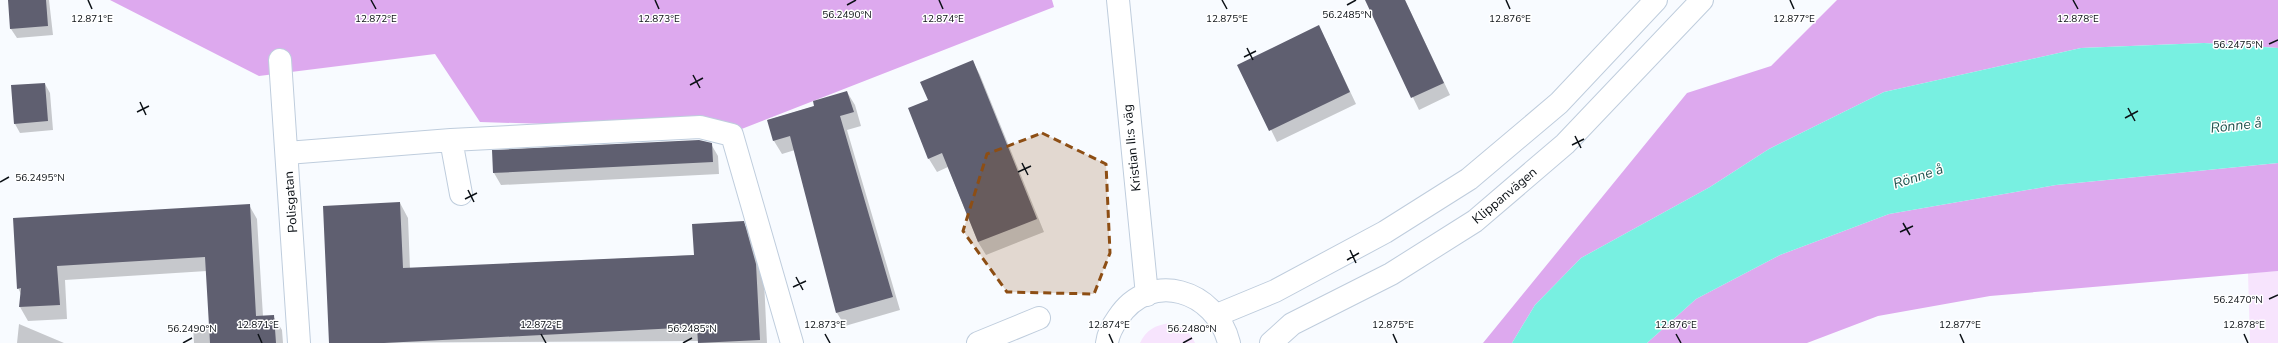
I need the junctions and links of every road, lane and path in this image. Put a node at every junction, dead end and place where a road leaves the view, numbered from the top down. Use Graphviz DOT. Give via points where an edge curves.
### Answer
graph roads {
  1 [pos="1118,0"];
  2 [pos="1656,0"];
  3 [pos="1702,0"];
  4 [pos="280,60"];
  5 [pos="451,140"];
  6 [pos="287,153"];
  7 [pos="461,194"];
  8 [pos="1147,295"];
  9 [pos="1217,315"];
  10 [pos="1039,318"];
  11 [pos="299,343"];
  12 [pos="792,343"];
  13 [pos="978,343"];
  14 [pos="1107,343"];
  15 [pos="1229,343"];
  16 [pos="1270,343"];
  1 -- 8 [label="street, Kristian II:s väg" via="1123,74"];
  2 -- 9 [label="street" via="1559,103 1469,179 1386,232 1275,291"];
  3 -- 16 [label="street, Klippanvägen" via="1565,144 1475,221 1392,274 1292,324"];
  4 -- 6 [label="street, Polisgatan"];
  5 -- 6 [label="street"];
  5 -- 7 [label="street"];
  5 -- 12 [label="street" via="700,127 732,135"];
  6 -- 11 [label="street, Polisgatan"];
  8 -- 9 [label="street" via="1162,291 1185,294 1206,304"];
  8 -- 14 [label="street" via="1121,312"];
  9 -- 15 [label="street" via="1225,328"];
  10 -- 13 [label="street"];
}
